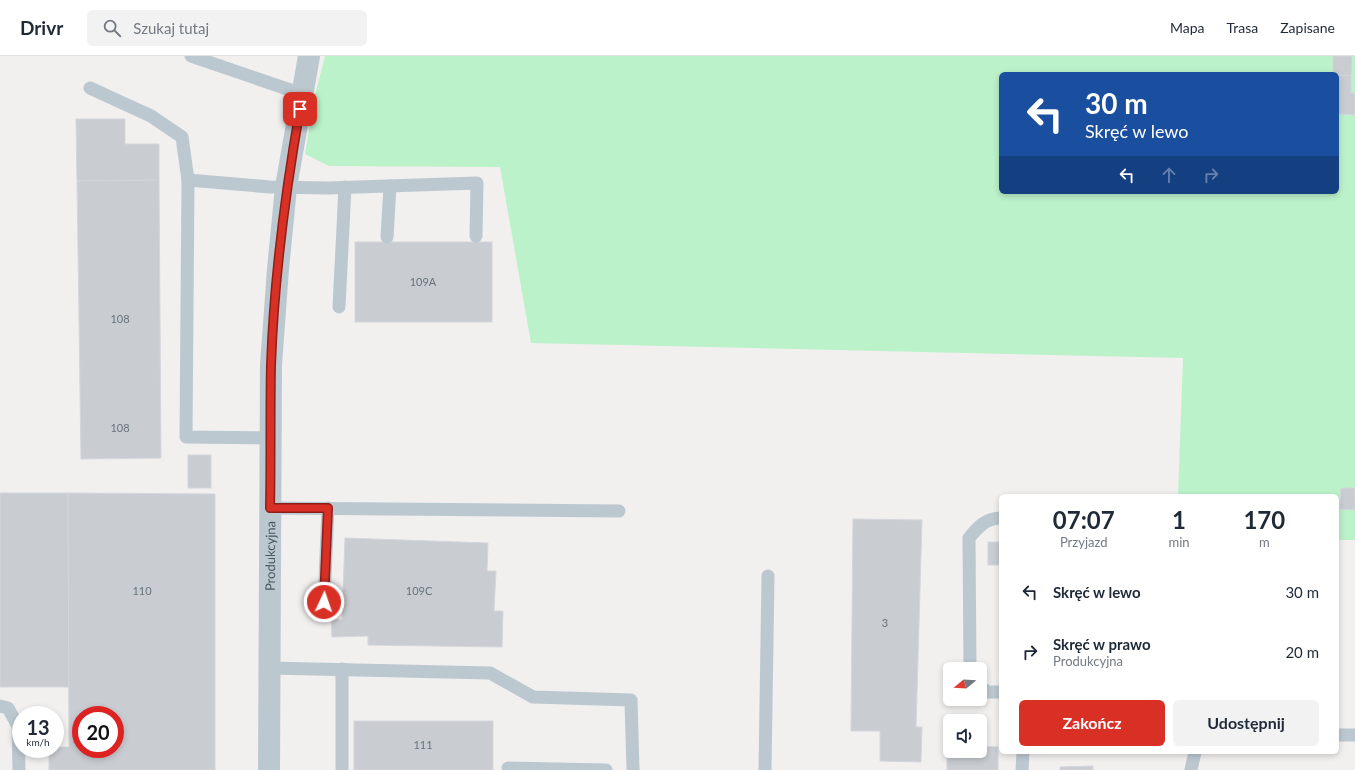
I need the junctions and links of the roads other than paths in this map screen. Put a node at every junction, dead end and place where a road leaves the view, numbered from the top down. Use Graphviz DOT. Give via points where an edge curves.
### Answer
graph roads {
  1 [pos="191,56"];
  2 [pos="309,56"];
  3 [pos="90,88"];
  4 [pos="302,94"];
  5 [pos="188,180"];
  6 [pos="390,186"];
  7 [pos="286,187"];
  8 [pos="344,187"];
  9 [pos="476,236"];
  10 [pos="387,237"];
  11 [pos="339,307"];
  12 [pos="271,438"];
  13 [pos="270,508"];
  14 [pos="328,508"];
  15 [pos="619,511"];
  16 [pos="999,518"];
  17 [pos="768,576"];
  18 [pos="324,602"];
  19 [pos="970,662"];
  20 [pos="269,668"];
  21 [pos="342,669"];
  22 [pos="987,692"];
  23 [pos="999,692"];
  24 [pos="0,706"];
  25 [pos="1339,735"];
  26 [pos="1355,735"];
  27 [pos="1023,754"];
  28 [pos="1195,754"];
  29 [pos="508,768"];
  30 [pos="19,770"];
  31 [pos="269,770"];
  32 [pos="342,770"];
  33 [pos="606,770"];
  34 [pos="633,770"];
  35 [pos="765,770"];
  36 [pos="1022,770"];
  37 [pos="1191,770"];
  1 -- 4 [label="lane"];
  2 -- 4 [label="street, Produkcyjna"];
  3 -- 5 [label="lane" via="151,116 182,137"];
  4 -- 7 [label="street, Produkcyjna"];
  5 -- 7 [label="lane"];
  5 -- 12 [label="lane" via="186,437"];
  6 -- 8 [label="lane"];
  6 -- 9 [label="lane" via="478,183"];
  6 -- 10 [label="lane"];
  7 -- 8 [label="lane"];
  7 -- 12 [label="street, Produkcyjna" via="271,365"];
  8 -- 11 [label="lane"];
  12 -- 13 [label="street, Produkcyjna"];
  13 -- 14 [label="lane"];
  13 -- 20 [label="street, Produkcyjna"];
  14 -- 15 [label="lane"];
  14 -- 18 [label="lane"];
  16 -- 19 [label="lane" via="980,525 969,538"];
  17 -- 35 [label="lane"];
  20 -- 21 [label="lane"];
  20 -- 31 [label="street, Produkcyjna"];
  21 -- 32 [label="lane"];
  21 -- 34 [label="lane" via="490,673 533,697 631,700"];
  22 -- 23 [label="lane"];
  24 -- 30 [label="lane" via="8,708 18,726"];
  25 -- 26 [label="lane"];
  27 -- 36 [label="lane"];
  28 -- 37 [label="lane"];
  29 -- 33 [label="lane"];
}
